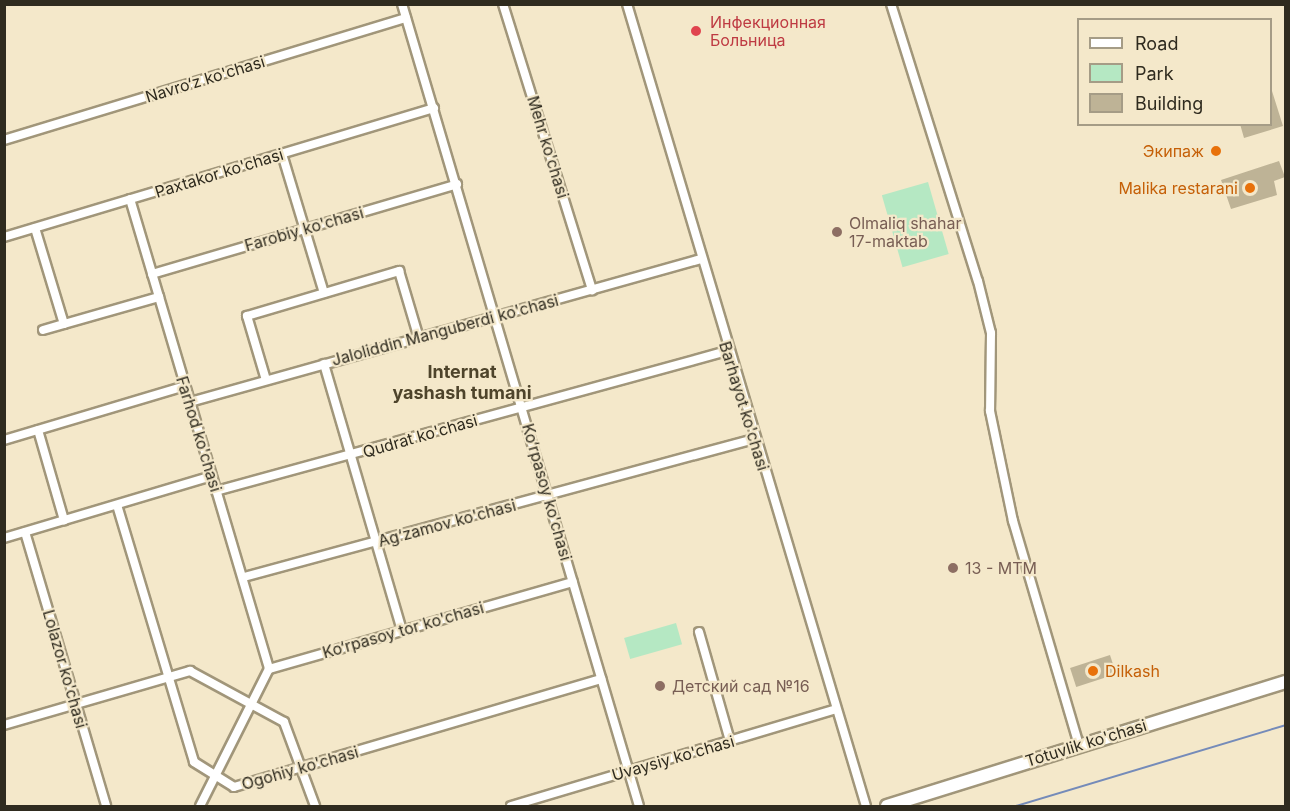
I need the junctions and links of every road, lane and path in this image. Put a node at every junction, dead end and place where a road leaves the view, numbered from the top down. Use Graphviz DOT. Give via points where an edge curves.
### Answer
graph roads {
  1 [pos="402,4"];
  2 [pos="503,4"];
  3 [pos="627,4"];
  4 [pos="891,4"];
  5 [pos="406,18"];
  6 [pos="434,108"];
  7 [pos="4,140"];
  8 [pos="282,154"];
  9 [pos="456,184"];
  10 [pos="129,199"];
  11 [pos="35,228"];
  12 [pos="305,230"];
  13 [pos="4,237"];
  14 [pos="701,259"];
  15 [pos="152,274"];
  16 [pos="592,290"];
  17 [pos="324,293"];
  18 [pos="159,297"];
  19 [pos="495,315"];
  20 [pos="64,324"];
  21 [pos="43,330"];
  22 [pos="418,335"];
  23 [pos="727,351"];
  24 [pos="324,364"];
  25 [pos="266,380"];
  26 [pos="185,386"];
  27 [pos="190,402"];
  28 [pos="523,407"];
  29 [pos="38,430"];
  30 [pos="754,439"];
  31 [pos="4,440"];
  32 [pos="352,455"];
  33 [pos="212,476"];
  34 [pos="216,490"];
  35 [pos="548,495"];
  36 [pos="117,505"];
  37 [pos="64,520"];
  38 [pos="25,532"];
  39 [pos="4,538"];
  40 [pos="375,543"];
  41 [pos="244,577"];
  42 [pos="573,582"];
  43 [pos="402,630"];
  44 [pos="699,632"];
  45 [pos="268,669"];
  46 [pos="168,675"];
  47 [pos="601,679"];
  48 [pos="1286,682"];
  49 [pos="253,701"];
  50 [pos="75,704"];
  51 [pos="834,710"];
  52 [pos="4,725"];
  53 [pos="730,741"];
  54 [pos="1079,745"];
  55 [pos="303,767"];
  56 [pos="628,770"];
  57 [pos="214,778"];
  58 [pos="106,807"];
  59 [pos="200,807"];
  60 [pos="315,807"];
  61 [pos="511,807"];
  62 [pos="639,807"];
  63 [pos="866,807"];
  64 [pos="887,807"];
  1 -- 5 [label="street, Ko‘rpasoy ko'chasi"];
  2 -- 16 [label="street, Mehr ko'chasi"];
  3 -- 14 [label="street, Barhayot ko'chasi"];
  4 -- 54 [label="street" via="978,281 991,333 990,411 1013,522"];
  5 -- 6 [label="street, Ko‘rpasoy ko'chasi"];
  5 -- 7 [label="street, Navro‘z ko'chasi"];
  6 -- 8 [label="street, Paxtakor ko'chasi"];
  6 -- 9 [label="street, Ko‘rpasoy ko'chasi"];
  8 -- 10 [label="street, Paxtakor ko'chasi"];
  8 -- 12 [label="street"];
  9 -- 12 [label="street, Farobiy ko'chasi"];
  9 -- 19 [label="street, Ko‘rpasoy ko'chasi"];
  10 -- 11 [label="street, Paxtakor ko'chasi"];
  10 -- 15 [label="street, Farhod ko'chasi"];
  11 -- 13 [label="street, Paxtakor ko'chasi"];
  11 -- 20 [label="street"];
  12 -- 15 [label="street, Farobiy ko'chasi"];
  12 -- 17 [label="street"];
  14 -- 16 [label="street, Jaloliddin Manguberdi ko'chasi"];
  14 -- 23 [label="street, Barhayot ko'chasi"];
  15 -- 18 [label="street, Farhod ko'chasi"];
  16 -- 19 [label="street, Jaloliddin Manguberdi ko'chasi"];
  17 -- 22 [label="street" via="399,271"];
  17 -- 25 [label="street" via="247,315"];
  18 -- 20 [label="street"];
  18 -- 26 [label="street, Farhod ko'chasi"];
  19 -- 22 [label="street, Jaloliddin Manguberdi ko'chasi"];
  19 -- 28 [label="street, Ko‘rpasoy ko'chasi"];
  20 -- 21 [label="street"];
  22 -- 24 [label="street, Jaloliddin Manguberdi ko'chasi"];
  23 -- 28 [label="street, Qudrat ko'chasi"];
  23 -- 30 [label="street, Barhayot ko'chasi"];
  24 -- 25 [label="street, Jaloliddin Manguberdi ko'chasi"];
  24 -- 32 [label="street"];
  25 -- 27 [label="street, Jaloliddin Manguberdi ko'chasi"];
  26 -- 27 [label="street, Farhod ko'chasi"];
  26 -- 29 [label="street"];
  27 -- 33 [label="street, Farhod ko'chasi"];
  28 -- 32 [label="street, Qudrat ko'chasi"];
  28 -- 35 [label="street, Ko‘rpasoy ko'chasi"];
  29 -- 31 [label="street"];
  29 -- 37 [label="street"];
  30 -- 35 [label="street, Ag‘zamov ko'chasi"];
  30 -- 51 [label="street, Barhayot ko'chasi"];
  32 -- 34 [label="street, Qudrat ko'chasi"];
  32 -- 40 [label="street"];
  33 -- 34 [label="street, Farhod ko'chasi"];
  33 -- 36 [label="street"];
  34 -- 41 [label="street, Farhod ko'chasi"];
  35 -- 40 [label="street, Ag‘zamov ko'chasi"];
  35 -- 42 [label="street, Ko‘rpasoy ko'chasi"];
  36 -- 37 [label="street"];
  36 -- 46 [label="street, Ogohiy ko'chasi"];
  37 -- 38 [label="street"];
  38 -- 39 [label="street"];
  38 -- 50 [label="street, Lolazor ko'chasi"];
  40 -- 41 [label="street, Ag‘zamov ko'chasi"];
  40 -- 43 [label="street"];
  41 -- 45 [label="street, Farhod ko'chasi"];
  42 -- 43 [label="street, Ko‘rpasoy tor ko'chasi"];
  42 -- 47 [label="street, Ko‘rpasoy ko'chasi"];
  43 -- 45 [label="street, Ko‘rpasoy tor ko'chasi"];
  44 -- 53 [label="street"];
  45 -- 49 [label="street"];
  46 -- 49 [label="street" via="190,671"];
  46 -- 50 [label="street"];
  46 -- 57 [label="street, Ogohiy ko'chasi" via="194,762"];
  47 -- 55 [label="street, Ogohiy ko'chasi"];
  47 -- 56 [label="street, Ko‘rpasoy ko'chasi"];
  48 -- 54 [label="main road, Totuvlik ko'chasi"];
  49 -- 55 [label="street" via="284,722"];
  49 -- 57 [label="street"];
  50 -- 52 [label="street"];
  50 -- 58 [label="street, Lolazor ko'chasi"];
  51 -- 53 [label="street, Uvaysiy ko'chasi"];
  51 -- 63 [label="street, Barhayot ko'chasi"];
  53 -- 56 [label="street, Uvaysiy ko'chasi"];
  54 -- 64 [label="main road, Totuvlik ko'chasi"];
  55 -- 57 [label="street, Ogohiy ko'chasi" via="234,787"];
  55 -- 60 [label="street"];
  56 -- 61 [label="street, Uvaysiy ko'chasi"];
  56 -- 62 [label="street, Ko‘rpasoy ko'chasi"];
  57 -- 59 [label="street"];
}
